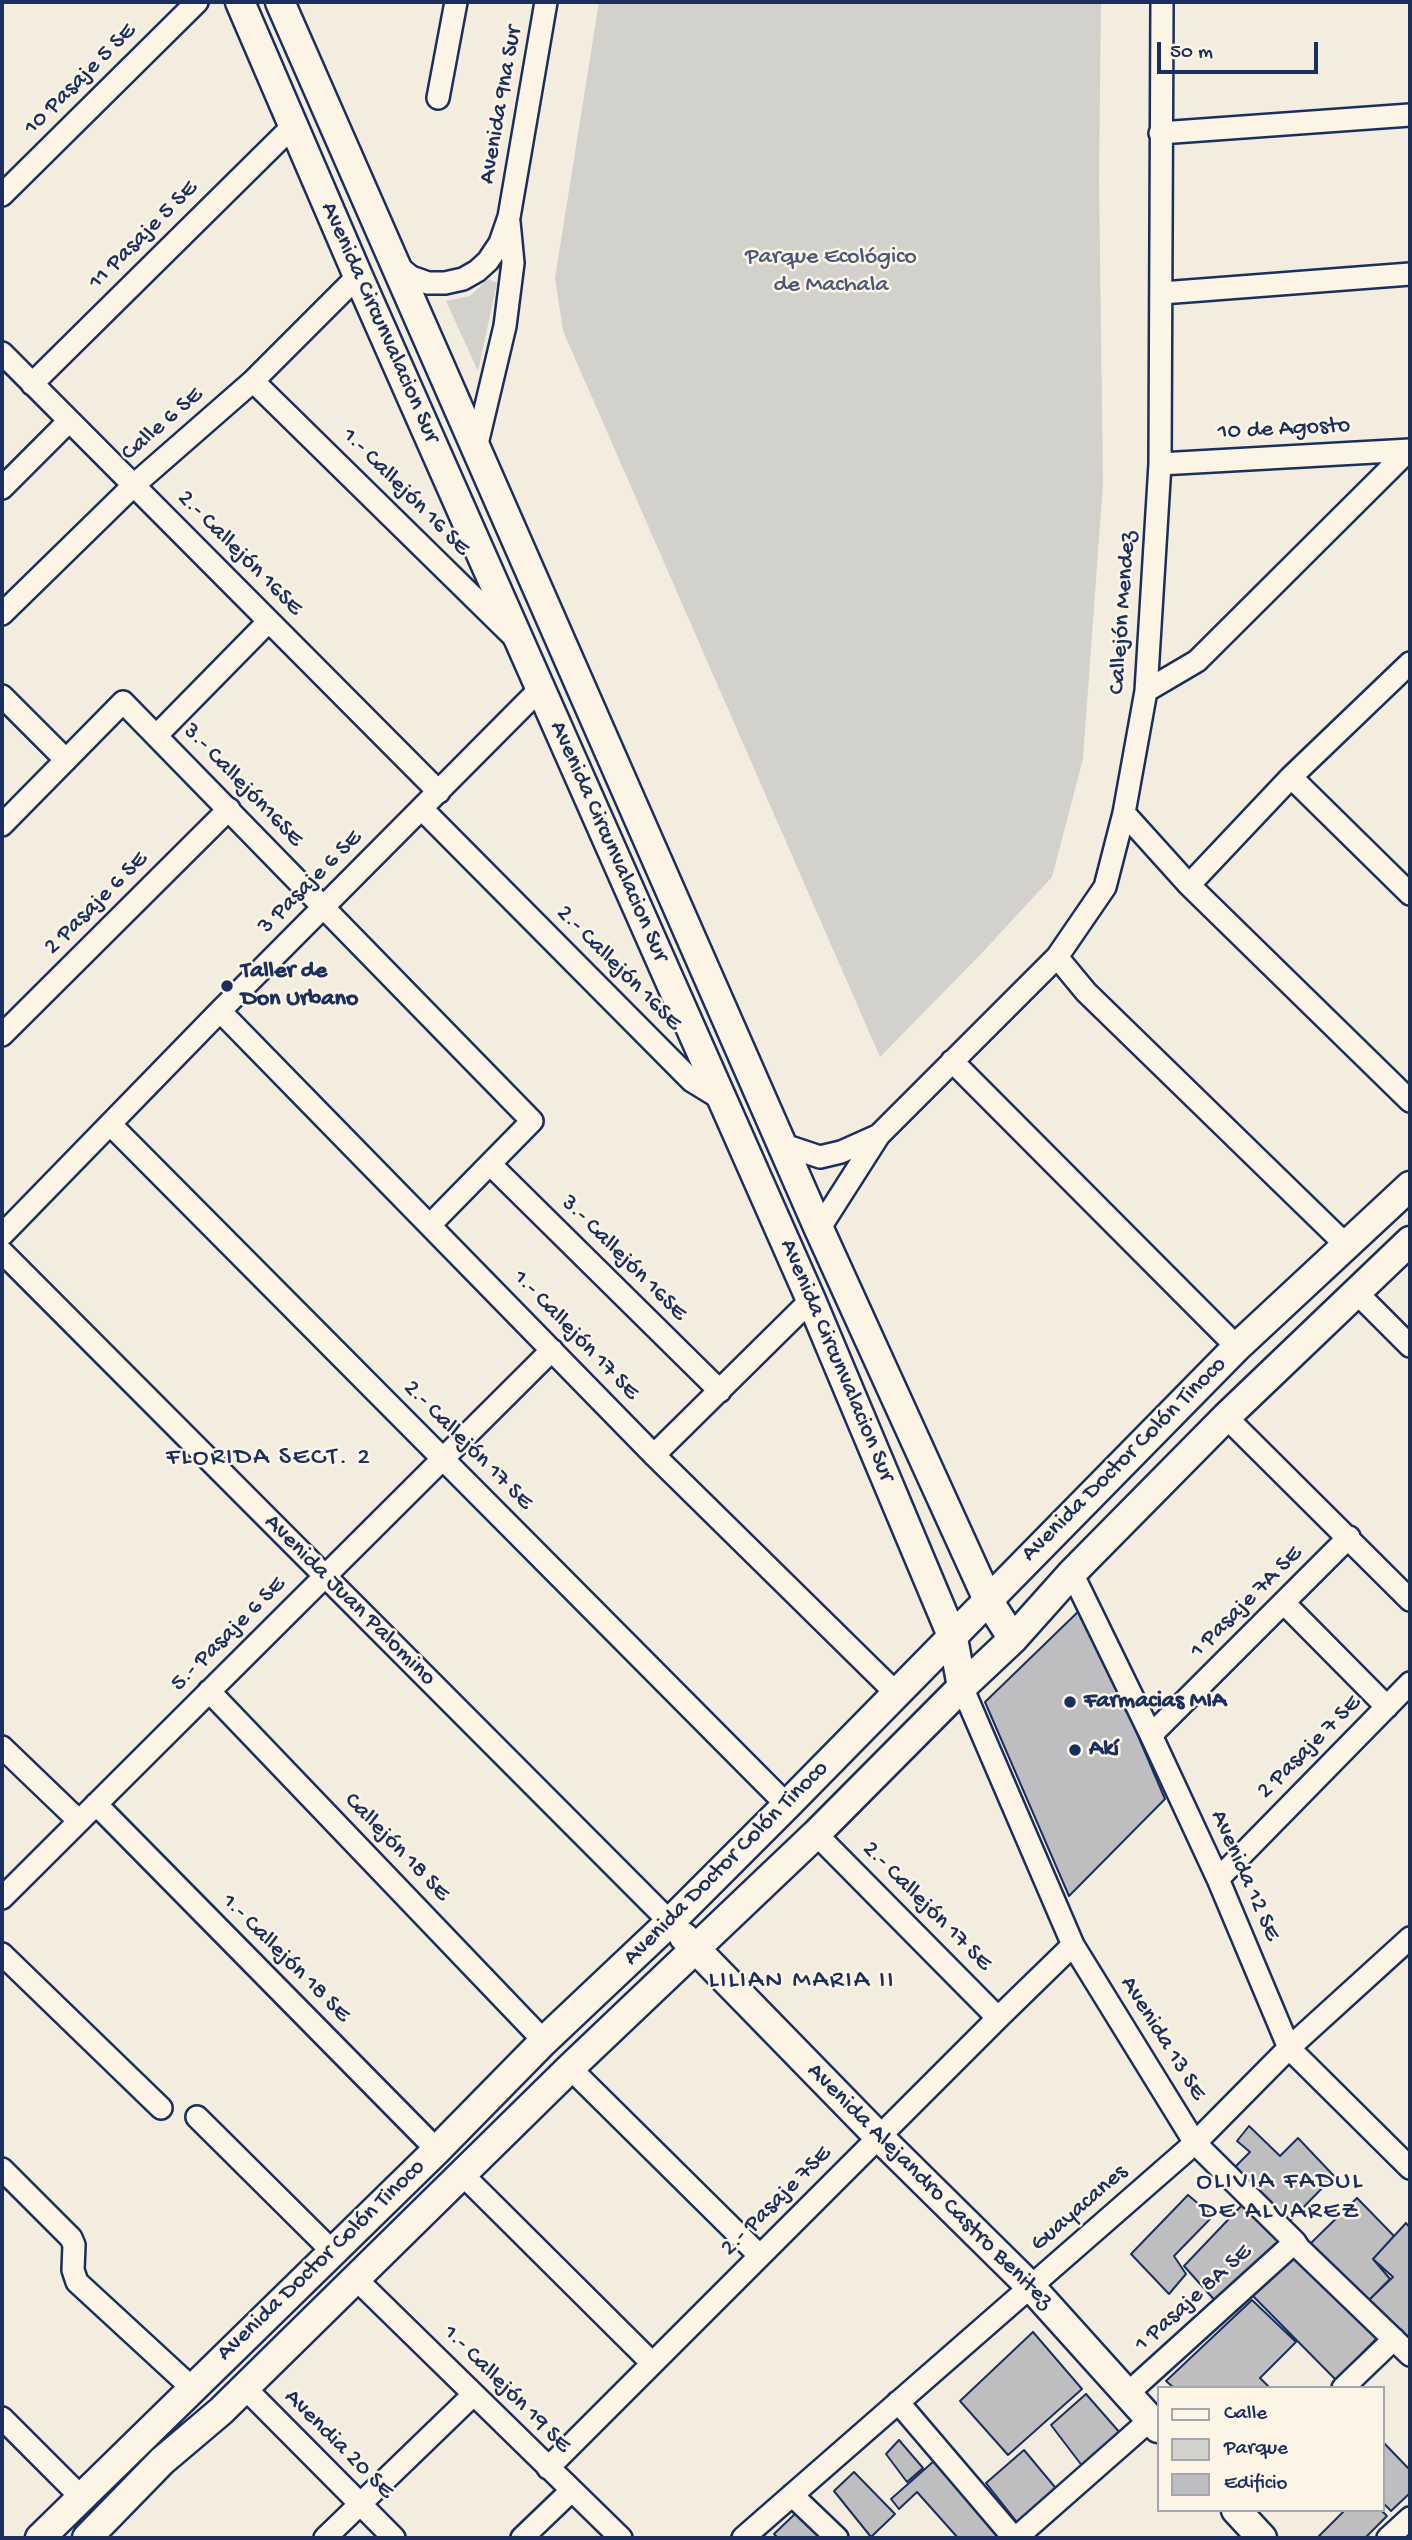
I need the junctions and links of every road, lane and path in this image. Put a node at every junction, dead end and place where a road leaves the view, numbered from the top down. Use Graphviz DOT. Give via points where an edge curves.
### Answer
graph roads {
  1 [pos="197,2"];
  2 [pos="240,2"];
  3 [pos="280,2"];
  4 [pos="456,2"];
  5 [pos="546,2"];
  6 [pos="1162,2"];
  7 [pos="438,98"];
  8 [pos="1410,115"];
  9 [pos="293,126"];
  10 [pos="1160,133"];
  11 [pos="2,195"];
  12 [pos="509,217"];
  13 [pos="395,264"];
  14 [pos="1410,274"];
  15 [pos="358,276"];
  16 [pos="1162,293"];
  17 [pos="2,353"];
  18 [pos="253,381"];
  19 [pos="32,384"];
  20 [pos="69,421"];
  21 [pos="476,448"];
  22 [pos="1410,450"];
  23 [pos="1160,464"];
  24 [pos="134,485"];
  25 [pos="2,488"];
  26 [pos="526,562"];
  27 [pos="492,579"];
  28 [pos="2,614"];
  29 [pos="269,621"];
  30 [pos="520,643"];
  31 [pos="1408,669"];
  32 [pos="540,689"];
  33 [pos="1146,691"];
  34 [pos="2,696"];
  35 [pos="157,735"];
  36 [pos="66,760"];
  37 [pos="1291,777"];
  38 [pos="439,792"];
  39 [pos="229,809"];
  40 [pos="422,809"];
  41 [pos="1124,813"];
  42 [pos="2,825"];
  43 [pos="1189,885"];
  44 [pos="1410,894"];
  45 [pos="322,908"];
  46 [pos="1057,957"];
  47 [pos="220,1011"];
  48 [pos="2,1035"];
  49 [pos="952,1061"];
  50 [pos="1410,1101"];
  51 [pos="763,1103"];
  52 [pos="727,1110"];
  53 [pos="110,1124"];
  54 [pos="878,1135"];
  55 [pos="781,1144"];
  56 [pos="490,1164"];
  57 [pos="1410,1186"];
  58 [pos="430,1225"];
  59 [pos="818,1229"];
  60 [pos="2,1235"];
  61 [pos="1410,1241"];
  62 [pos="1346,1245"];
  63 [pos="2,1252"];
  64 [pos="1356,1292"];
  65 [pos="811,1300"];
  66 [pos="1410,1346"];
  67 [pos="1237,1347"];
  68 [pos="552,1350"];
  69 [pos="720,1391"];
  70 [pos="1226,1417"];
  71 [pos="654,1455"];
  72 [pos="443,1458"];
  73 [pos="1349,1537"];
  74 [pos="1072,1573"];
  75 [pos="324,1577"];
  76 [pos="988,1600"];
  77 [pos="1410,1600"];
  78 [pos="1284,1603"];
  79 [pos="953,1638"];
  80 [pos="1013,1639"];
  81 [pos="1410,1683"];
  82 [pos="962,1687"];
  83 [pos="209,1691"];
  84 [pos="897,1694"];
  85 [pos="1387,1707"];
  86 [pos="1151,1735"];
  87 [pos="2,1746"];
  88 [pos="96,1804"];
  89 [pos="788,1805"];
  90 [pos="79,1821"];
  91 [pos="816,1834"];
  92 [pos="1217,1879"];
  93 [pos="2,1898"];
  94 [pos="670,1922"];
  95 [pos="1073,1945"];
  96 [pos="1408,1945"];
  97 [pos="696,1949"];
  98 [pos="2,1954"];
  99 [pos="998,2018"];
  100 [pos="544,2041"];
  101 [pos="1289,2048"];
  102 [pos="570,2068"];
  103 [pos="161,2108"];
  104 [pos="197,2117"];
  105 [pos="879,2137"];
  106 [pos="1195,2143"];
  107 [pos="438,2150"];
  108 [pos="1410,2168"];
  109 [pos="2,2169"];
  110 [pos="462,2174"];
  111 [pos="1295,2242"];
  112 [pos="332,2251"];
  113 [pos="760,2256"];
  114 [pos="356,2279"];
  115 [pos="1031,2287"];
  116 [pos="1394,2339"];
  117 [pos="1410,2355"];
  118 [pos="652,2363"];
  119 [pos="1345,2386"];
  120 [pos="192,2388"];
  121 [pos="245,2388"];
  122 [pos="473,2395"];
  123 [pos="1128,2395"];
  124 [pos="898,2402"];
  125 [pos="2,2418"];
  126 [pos="1154,2424"];
  127 [pos="548,2468"];
  128 [pos="571,2491"];
  129 [pos="792,2495"];
  130 [pos="82,2498"];
  131 [pos="360,2503"];
  132 [pos="1238,2512"];
  133 [pos="1410,2518"];
  134 [pos="40,2538"];
  135 [pos="87,2538"];
  136 [pos="325,2538"];
  137 [pos="394,2538"];
  138 [pos="522,2538"];
  139 [pos="621,2538"];
  140 [pos="743,2538"];
  141 [pos="837,2538"];
  142 [pos="1015,2538"];
  143 [pos="1262,2538"];
  144 [pos="1388,2538"];
  1 -- 11 [label="street, 10 Pasaje 5 SE"];
  2 -- 9 [label="main road, Avenida Circunvalacion Sur"];
  3 -- 13 [label="main road, Avenida Circunvalacion Sur"];
  4 -- 7 [label="street"];
  5 -- 12 [label="street, Avenida 9na Sur"];
  6 -- 10 [label="street, Callejón Mendez"];
  8 -- 10 [label="street"];
  9 -- 15 [label="main road, Avenida Circunvalacion Sur"];
  9 -- 19 [label="street, 11 Pasaje 5 SE"];
  10 -- 16 [label="street, Callejón Mendez"];
  12 -- 13 [label="street, Avenida 9na Sur" via="488,261 463,279 428,283"];
  12 -- 21 [label="street, Avenida 9na Sur" via="513,263 505,326"];
  13 -- 21 [label="main road, Avenida Circunvalacion Sur"];
  14 -- 16 [label="street"];
  15 -- 18 [label="street, Calle 6 SE"];
  15 -- 27 [label="main road, Avenida Circunvalacion Sur"];
  16 -- 23 [label="street, Callejón Mendez"];
  17 -- 19 [label="street, 2.- Callejón 16SE"];
  18 -- 24 [label="street, Calle 6 SE"];
  18 -- 30 [label="street, 1.- Callejón 16 SE"];
  19 -- 20 [label="street, 2.- Callejón 16SE"];
  20 -- 24 [label="street, 2.- Callejón 16SE"];
  20 -- 25 [label="street"];
  21 -- 26 [label="main road, Avenida Circunvalacion Sur"];
  22 -- 23 [label="street, 10 de Agosto"];
  22 -- 33 [label="street" via="1197,661"];
  23 -- 33 [label="street, Callejón Mendez"];
  24 -- 28 [label="street, Calle 6 SE"];
  24 -- 29 [label="street, 2.- Callejón 16SE"];
  26 -- 27 [label="main road"];
  26 -- 51 [label="main road, Avenida Circunvalacion Sur"];
  27 -- 30 [label="main road, Avenida Circunvalacion Sur"];
  29 -- 35 [label="street"];
  29 -- 38 [label="street, 2.- Callejón 16SE"];
  30 -- 32 [label="main road, Avenida Circunvalacion Sur"];
  31 -- 37 [label="street"];
  32 -- 38 [label="street, 3 Pasaje 6 SE"];
  32 -- 52 [label="main road, Avenida Circunvalacion Sur"];
  33 -- 41 [label="street, Callejón Mendez"];
  34 -- 36 [label="street"];
  35 -- 36 [label="street, 3.- Callejón16SE" via="122,702"];
  35 -- 39 [label="street, 3.- Callejón16SE"];
  36 -- 42 [label="street"];
  37 -- 43 [label="street"];
  37 -- 44 [label="street"];
  38 -- 40 [label="street, 3 Pasaje 6 SE"];
  39 -- 45 [label="street, 3.- Callejón16SE"];
  39 -- 48 [label="street, 2 Pasaje 6 SE"];
  40 -- 45 [label="street, 3 Pasaje 6 SE"];
  40 -- 52 [label="street, 2.- Callejón 16SE" via="692,1081"];
  41 -- 43 [label="street"];
  41 -- 46 [label="street, Callejón Mendez" via="1105,887"];
  43 -- 50 [label="street"];
  45 -- 47 [label="street, 3 Pasaje 6 SE"];
  45 -- 56 [label="street" via="531,1121"];
  46 -- 49 [label="street, Callejón Mendez"];
  46 -- 62 [label="street" via="1086,992"];
  47 -- 53 [label="street, 3 Pasaje 6 SE"];
  47 -- 58 [label="street, 1.- Callejón 17 SE"];
  49 -- 54 [label="street, Callejón Mendez"];
  49 -- 67 [label="street"];
  51 -- 52 [label="main road"];
  51 -- 55 [label="main road, Avenida Circunvalacion Sur"];
  52 -- 65 [label="main road, Avenida Circunvalacion Sur"];
  53 -- 60 [label="street, 3 Pasaje 6 SE"];
  53 -- 72 [label="street, 2.- Callejón 17 SE"];
  54 -- 55 [label="street, Callejón Mendez" via="820,1157"];
  54 -- 59 [label="street, Callejón Mendez"];
  55 -- 59 [label="main road, Avenida Circunvalacion Sur"];
  56 -- 58 [label="street"];
  56 -- 69 [label="street, 3.- Callejón 16SE"];
  57 -- 62 [label="main road, Avenida Doctor Colón Tinoco"];
  58 -- 68 [label="street, 1.- Callejón 17 SE"];
  59 -- 76 [label="main road, Avenida Circunvalacion Sur"];
  61 -- 64 [label="main road, Avenida Doctor Colón Tinoco"];
  62 -- 67 [label="main road, Avenida Doctor Colón Tinoco"];
  63 -- 75 [label="street, Avenida Juan Palomino"];
  64 -- 66 [label="street"];
  64 -- 70 [label="main road, Avenida Doctor Colón Tinoco"];
  65 -- 69 [label="street"];
  65 -- 79 [label="main road, Avenida Circunvalacion Sur"];
  67 -- 76 [label="main road, Avenida Doctor Colón Tinoco"];
  68 -- 71 [label="street, 1.- Callejón 17 SE"];
  68 -- 72 [label="street, 5.- Pasaje 6 SE"];
  69 -- 71 [label="street"];
  70 -- 73 [label="street"];
  70 -- 74 [label="main road, Avenida Doctor Colón Tinoco"];
  71 -- 84 [label="street, 1.- Callejón 17 SE"];
  72 -- 75 [label="street, 5.- Pasaje 6 SE"];
  72 -- 89 [label="street, 2.- Callejón 17 SE"];
  73 -- 77 [label="street"];
  73 -- 78 [label="street, 1 Pasaje 7A SE"];
  74 -- 80 [label="main road, Avenida Doctor Colón Tinoco"];
  74 -- 86 [label="street, Avenida 12 SE"];
  75 -- 83 [label="street, 5.- Pasaje 6 SE"];
  75 -- 94 [label="street, Avenida Juan Palomino"];
  76 -- 79 [label="main road, Avenida Doctor Colón Tinoco"];
  76 -- 80 [label="main road, Avenida Circunvalacion Sur"];
  78 -- 85 [label="street"];
  78 -- 86 [label="street, 1 Pasaje 7A SE"];
  79 -- 82 [label="main road, Avenida Circunvalacion Sur"];
  79 -- 84 [label="main road, Avenida Doctor Colón Tinoco"];
  80 -- 82 [label="main road, Avenida Doctor Colón Tinoco"];
  81 -- 85 [label="street, 2 Pasaje 7 SE"];
  82 -- 91 [label="main road, Avenida Doctor Colón Tinoco"];
  82 -- 95 [label="street, Avenida 13 SE"];
  83 -- 88 [label="street, 5.- Pasaje 6 SE"];
  83 -- 100 [label="street, Callejón 18 SE"];
  84 -- 89 [label="main road, Avenida Doctor Colón Tinoco"];
  85 -- 92 [label="street, 2 Pasaje 7 SE"];
  86 -- 92 [label="street, Avenida 12 SE"];
  87 -- 90 [label="street"];
  88 -- 90 [label="street, 5.- Pasaje 6 SE"];
  88 -- 107 [label="street, 1.- Callejón 18 SE"];
  89 -- 94 [label="main road, Avenida Doctor Colón Tinoco"];
  90 -- 93 [label="street, 5.- Pasaje 6 SE"];
  91 -- 97 [label="main road, Avenida Doctor Colón Tinoco"];
  91 -- 99 [label="street, 2.- Callejón 17 SE"];
  92 -- 101 [label="street, Avenida 12 SE"];
  94 -- 97 [label="main road, Avenida Juan Palomino"];
  94 -- 100 [label="main road, Avenida Doctor Colón Tinoco"];
  95 -- 99 [label="street, 2.- Pasaje 7SE"];
  95 -- 106 [label="street, Avenida 13 SE"];
  96 -- 101 [label="street, Guayacanes"];
  97 -- 102 [label="main road, Avenida Doctor Colón Tinoco"];
  97 -- 105 [label="main road, Avenida Alejandro Castro Benitez"];
  98 -- 103 [label="street"];
  99 -- 105 [label="street, 2.- Pasaje 7SE"];
  100 -- 107 [label="main road, Avenida Doctor Colón Tinoco"];
  101 -- 106 [label="street, Guayacanes"];
  101 -- 108 [label="street, Avenida 12 SE"];
  102 -- 110 [label="main road, Avenida Doctor Colón Tinoco"];
  102 -- 113 [label="street"];
  104 -- 112 [label="street"];
  105 -- 113 [label="street, 2.- Pasaje 7SE"];
  105 -- 115 [label="main road, Avenida Alejandro Castro Benitez"];
  106 -- 111 [label="street, Avenida 13 SE"];
  106 -- 115 [label="street, Guayacanes"];
  107 -- 112 [label="main road, Avenida Doctor Colón Tinoco"];
  109 -- 120 [label="street" via="71,2238 77,2283"];
  110 -- 114 [label="main road, Avenida Doctor Colón Tinoco"];
  110 -- 118 [label="street"];
  111 -- 116 [label="street, Avenida 13 SE"];
  111 -- 123 [label="street, 1 Pasaje 8A SE"];
  112 -- 120 [label="main road, Avenida Doctor Colón Tinoco"];
  113 -- 118 [label="street, 2.- Pasaje 7SE"];
  114 -- 121 [label="main road, Avenida Doctor Colón Tinoco"];
  114 -- 122 [label="street, 1.- Callejón 19 SE"];
  115 -- 123 [label="main road, Avenida Alejandro Castro Benitez"];
  115 -- 124 [label="street, Guayacanes"];
  116 -- 117 [label="street, Avenida 13 SE"];
  116 -- 119 [label="street"];
  118 -- 127 [label="street, 2.- Pasaje 7SE"];
  120 -- 130 [label="main road, Avenida Doctor Colón Tinoco"];
  121 -- 131 [label="street, Avendia 20 SE"];
  121 -- 135 [label="main road, Avenida Doctor Colón Tinoco" via="162,2461"];
  122 -- 127 [label="street, 1.- Callejón 19 SE"];
  122 -- 131 [label="street"];
  123 -- 126 [label="main road, Avenida Alejandro Castro Benitez"];
  124 -- 129 [label="street, Guayacanes"];
  124 -- 142 [label="street"];
  125 -- 130 [label="street"];
  126 -- 142 [label="street"];
  127 -- 128 [label="street, 1.- Callejón 19 SE"];
  128 -- 138 [label="street"];
  128 -- 139 [label="street, 1.- Callejón 19 SE"];
  129 -- 140 [label="street, Guayacanes"];
  129 -- 141 [label="street"];
  130 -- 134 [label="main road, Avenida Doctor Colón Tinoco"];
  131 -- 136 [label="street"];
  131 -- 137 [label="street, Avendia 20 SE"];
  132 -- 143 [label="main road"];
  133 -- 144 [label="street"];
}
